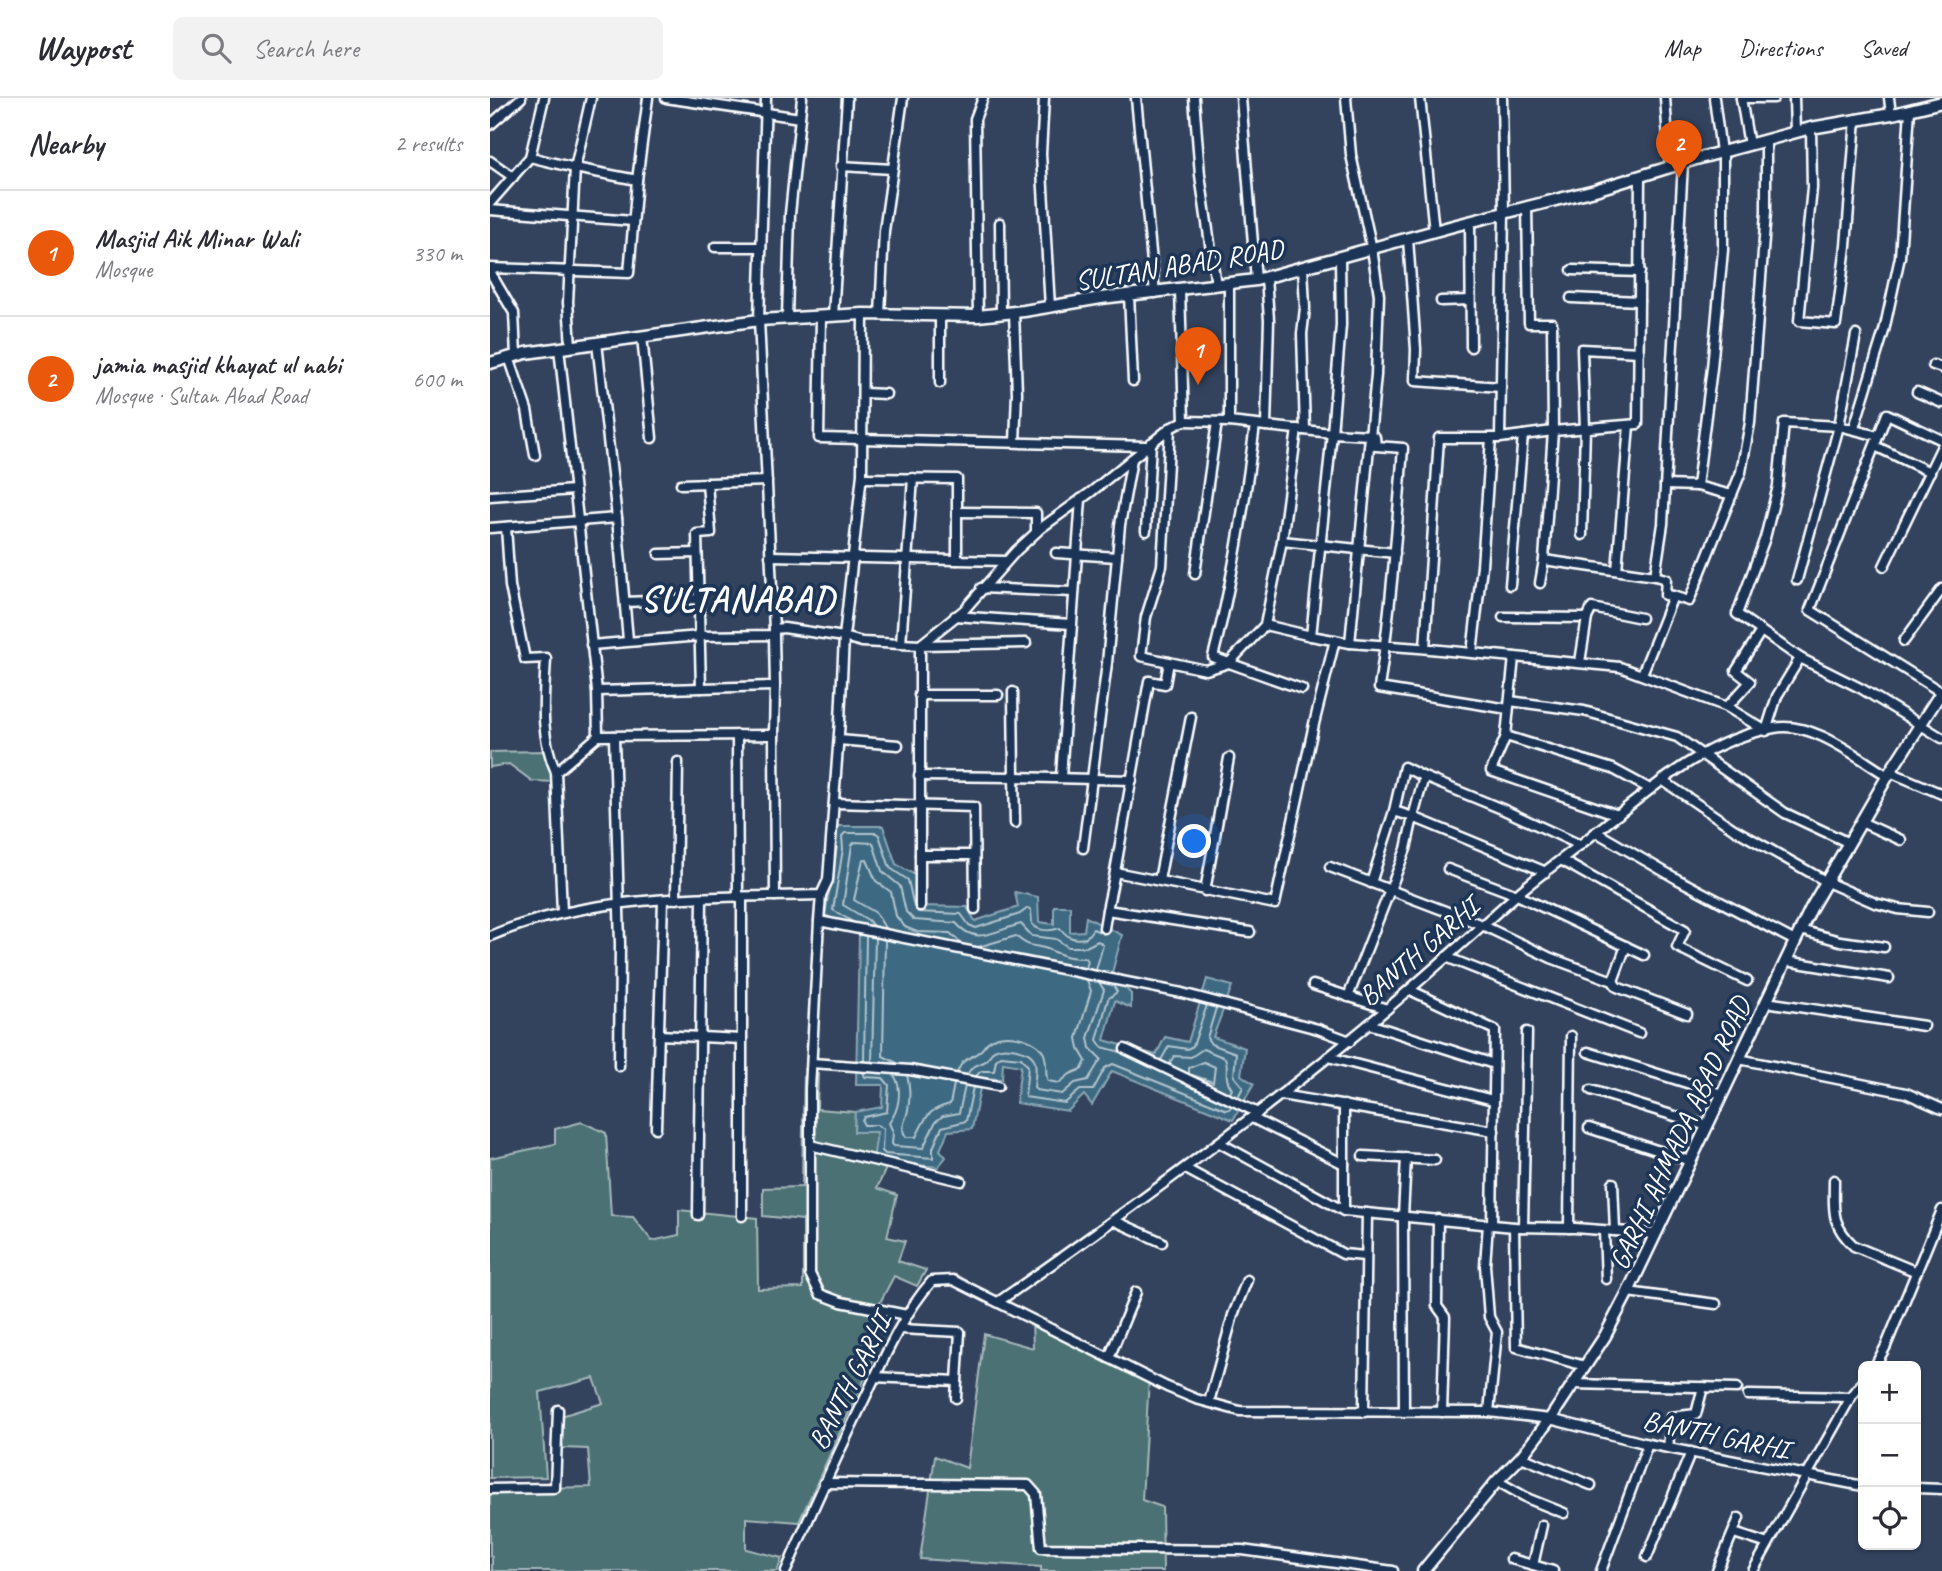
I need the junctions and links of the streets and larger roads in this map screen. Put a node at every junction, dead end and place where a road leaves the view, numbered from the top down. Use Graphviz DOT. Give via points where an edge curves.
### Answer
graph roads {
  1 [pos="521,98"];
  2 [pos="544,98"];
  3 [pos="591,98"];
  4 [pos="648,98"];
  5 [pos="672,98"];
  6 [pos="766,98"];
  7 [pos="802,98"];
  8 [pos="847,98"];
  9 [pos="903,98"];
  10 [pos="983,98"];
  11 [pos="1044,98"];
  12 [pos="1136,98"];
  13 [pos="1194,98"];
  14 [pos="1241,98"];
  15 [pos="1346,98"];
  16 [pos="1420,98"];
  17 [pos="1502,98"];
  18 [pos="1665,98"];
  19 [pos="1714,98"];
  20 [pos="1741,98"];
  21 [pos="1774,98"];
  22 [pos="1794,98"];
  23 [pos="1889,98"];
  24 [pos="1941,101"];
  25 [pos="1910,110"];
  26 [pos="764,113"];
  27 [pos="1891,114"];
  28 [pos="800,118"];
  29 [pos="1856,119"];
  30 [pos="490,125"];
  31 [pos="1811,128"];
  32 [pos="1795,132"];
  33 [pos="1766,141"];
  34 [pos="1749,145"];
  35 [pos="1722,152"];
  36 [pos="530,157"];
  37 [pos="490,161"];
  38 [pos="1683,163"];
  39 [pos="842,166"];
  40 [pos="1670,167"];
  41 [pos="575,168"];
  42 [pos="892,169"];
  43 [pos="1640,176"];
  44 [pos="513,177"];
  45 [pos="637,180"];
  46 [pos="490,203"];
  47 [pos="1527,207"];
  48 [pos="490,210"];
  49 [pos="1504,213"];
  50 [pos="572,218"];
  51 [pos="634,221"];
  52 [pos="1470,222"];
  53 [pos="1000,223"];
  54 [pos="1434,232"];
  55 [pos="1408,239"];
  56 [pos="715,247"];
  57 [pos="761,247"];
  58 [pos="1371,249"];
  59 [pos="1340,258"];
  60 [pos="1303,267"];
  61 [pos="490,270"];
  62 [pos="1572,270"];
  63 [pos="570,271"];
  64 [pos="1640,272"];
  65 [pos="1261,279"];
  66 [pos="1229,284"];
  67 [pos="1216,285"];
  68 [pos="1180,290"];
  69 [pos="1155,293"];
  70 [pos="1129,295"];
  71 [pos="1571,298"];
  72 [pos="1471,300"];
  73 [pos="1441,301"];
  74 [pos="1639,301"];
  75 [pos="1050,307"];
  76 [pos="1014,312"];
  77 [pos="1001,313"];
  78 [pos="863,314"];
  79 [pos="880,314"];
  80 [pos="821,316"];
  81 [pos="833,316"];
  82 [pos="940,316"];
  83 [pos="978,316"];
  84 [pos="787,318"];
  85 [pos="759,320"];
  86 [pos="1856,335"];
  87 [pos="642,336"];
  88 [pos="597,343"];
  89 [pos="571,346"];
  90 [pos="1471,347"];
  91 [pos="559,348"];
  92 [pos="1639,352"];
  93 [pos="513,357"];
  94 [pos="490,363"];
  95 [pos="1133,381"];
  96 [pos="940,383"];
  97 [pos="1501,387"];
  98 [pos="1917,392"];
  99 [pos="863,393"];
  100 [pos="886,394"];
  101 [pos="1942,402"];
  102 [pos="1184,421"];
  103 [pos="1217,422"];
  104 [pos="1229,422"];
  105 [pos="1255,425"];
  106 [pos="1629,425"];
  107 [pos="1266,426"];
  108 [pos="1839,426"];
  109 [pos="1170,428"];
  110 [pos="1585,428"];
  111 [pos="1854,428"];
  112 [pos="1301,429"];
  113 [pos="1552,431"];
  114 [pos="1332,433"];
  115 [pos="1370,435"];
  116 [pos="1522,435"];
  117 [pos="1878,436"];
  118 [pos="652,438"];
  119 [pos="1496,438"];
  120 [pos="863,440"];
  121 [pos="1942,440"];
  122 [pos="1014,442"];
  123 [pos="1149,445"];
  124 [pos="1875,446"];
  125 [pos="1942,446"];
  126 [pos="535,455"];
  127 [pos="1132,459"];
  128 [pos="1930,472"];
  129 [pos="862,478"];
  130 [pos="913,478"];
  131 [pos="767,481"];
  132 [pos="707,483"];
  133 [pos="681,484"];
  134 [pos="1665,485"];
  135 [pos="1697,486"];
  136 [pos="574,489"];
  137 [pos="1732,495"];
  138 [pos="490,496"];
  139 [pos="1082,499"];
  140 [pos="957,512"];
  141 [pos="617,518"];
  142 [pos="578,521"];
  143 [pos="506,527"];
  144 [pos="490,528"];
  145 [pos="1146,531"];
  146 [pos="1036,532"];
  147 [pos="1581,535"];
  148 [pos="1282,541"];
  149 [pos="1320,547"];
  150 [pos="1359,551"];
  151 [pos="697,553"];
  152 [pos="1056,553"];
  153 [pos="1395,553"];
  154 [pos="659,554"];
  155 [pos="1076,554"];
  156 [pos="771,556"];
  157 [pos="1116,557"];
  158 [pos="853,558"];
  159 [pos="908,559"];
  160 [pos="957,560"];
  161 [pos="1544,560"];
  162 [pos="1006,561"];
  163 [pos="1884,566"];
  164 [pos="1617,570"];
  165 [pos="1195,574"];
  166 [pos="1656,576"];
  167 [pos="1797,580"];
  168 [pos="1541,583"];
  169 [pos="1510,585"];
  170 [pos="981,588"];
  171 [pos="1942,589"];
  172 [pos="1073,592"];
  173 [pos="1673,596"];
  174 [pos="699,598"];
  175 [pos="625,602"];
  176 [pos="956,616"];
  177 [pos="1503,617"];
  178 [pos="1587,618"];
  179 [pos="1641,618"];
  180 [pos="1071,624"];
  181 [pos="1265,625"];
  182 [pos="1761,631"];
  183 [pos="774,632"];
  184 [pos="700,636"];
  185 [pos="1311,636"];
  186 [pos="844,637"];
  187 [pos="628,640"];
  188 [pos="1335,640"];
  189 [pos="1903,641"];
  190 [pos="1026,643"];
  191 [pos="1350,643"];
  192 [pos="901,644"];
  193 [pos="591,645"];
  194 [pos="920,645"];
  195 [pos="1385,647"];
  196 [pos="1425,648"];
  197 [pos="1472,653"];
  198 [pos="1514,657"];
  199 [pos="1800,657"];
  200 [pos="1169,662"];
  201 [pos="1580,662"];
  202 [pos="1229,663"];
  203 [pos="1642,674"];
  204 [pos="775,686"];
  205 [pos="701,688"];
  206 [pos="1302,689"];
  207 [pos="597,691"];
  208 [pos="1013,692"];
  209 [pos="1942,692"];
  210 [pos="919,695"];
  211 [pos="998,695"];
  212 [pos="1509,705"];
  213 [pos="1727,707"];
  214 [pos="1191,716"];
  215 [pos="1920,726"];
  216 [pos="1766,731"];
  217 [pos="737,735"];
  218 [pos="774,735"];
  219 [pos="598,736"];
  220 [pos="614,736"];
  221 [pos="1506,736"];
  222 [pos="1942,738"];
  223 [pos="839,740"];
  224 [pos="898,745"];
  225 [pos="1699,755"];
  226 [pos="1229,758"];
  227 [pos="678,762"];
  228 [pos="556,772"];
  229 [pos="1889,774"];
  230 [pos="919,776"];
  231 [pos="1014,776"];
  232 [pos="1061,777"];
  233 [pos="1424,777"];
  234 [pos="1091,778"];
  235 [pos="1132,780"];
  236 [pos="1662,780"];
  237 [pos="1650,789"];
  238 [pos="1942,794"];
  239 [pos="834,803"];
  240 [pos="918,807"];
  241 [pos="1394,811"];
  242 [pos="1618,815"];
  243 [pos="1413,817"];
  244 [pos="1861,822"];
  245 [pos="1015,823"];
  246 [pos="1597,832"];
  247 [pos="1901,840"];
  248 [pos="1849,844"];
  249 [pos="1580,845"];
  250 [pos="1083,848"];
  251 [pos="920,855"];
  252 [pos="973,855"];
  253 [pos="1561,860"];
  254 [pos="1329,867"];
  255 [pos="1448,869"];
  256 [pos="1115,872"];
  257 [pos="1546,872"];
  258 [pos="1159,880"];
  259 [pos="1826,882"];
  260 [pos="1371,883"];
  261 [pos="1390,890"];
  262 [pos="1205,891"];
  263 [pos="821,894"];
  264 [pos="1517,895"];
  265 [pos="775,896"];
  266 [pos="740,897"];
  267 [pos="702,898"];
  268 [pos="663,900"];
  269 [pos="676,900"];
  270 [pos="618,902"];
  271 [pos="920,906"];
  272 [pos="975,909"];
  273 [pos="1107,910"];
  274 [pos="562,912"];
  275 [pos="1928,912"];
  276 [pos="819,921"];
  277 [pos="1482,925"];
  278 [pos="1104,928"];
  279 [pos="1800,930"];
  280 [pos="1250,932"];
  281 [pos="490,936"];
  282 [pos="1795,941"];
  283 [pos="1626,946"];
  284 [pos="1884,947"];
  285 [pos="1644,955"];
  286 [pos="1446,957"];
  287 [pos="1786,961"];
  288 [pos="1889,978"];
  289 [pos="1613,981"];
  290 [pos="1747,981"];
  291 [pos="1313,985"];
  292 [pos="1410,990"];
  293 [pos="1348,997"];
  294 [pos="1766,1002"];
  295 [pos="1387,1009"];
  296 [pos="1687,1014"];
  297 [pos="1369,1024"];
  298 [pos="1924,1026"];
  299 [pos="1527,1032"];
  300 [pos="1639,1033"];
  301 [pos="659,1035"];
  302 [pos="1571,1036"];
  303 [pos="700,1037"];
  304 [pos="742,1039"];
  305 [pos="1350,1041"];
  306 [pos="1125,1049"];
  307 [pos="1588,1052"];
  308 [pos="1328,1058"];
  309 [pos="1739,1059"];
  310 [pos="811,1063"];
  311 [pos="1494,1064"];
  312 [pos="619,1066"];
  313 [pos="998,1086"];
  314 [pos="1591,1090"];
  315 [pos="1722,1094"];
  316 [pos="1281,1095"];
  317 [pos="1493,1100"];
  318 [pos="1344,1105"];
  319 [pos="1942,1109"];
  320 [pos="1255,1115"];
  321 [pos="1707,1126"];
  322 [pos="656,1128"];
  323 [pos="1590,1128"];
  324 [pos="1494,1131"];
  325 [pos="1220,1143"];
  326 [pos="810,1145"];
  327 [pos="1363,1156"];
  328 [pos="1406,1158"];
  329 [pos="1435,1160"];
  330 [pos="1690,1161"];
  331 [pos="1344,1164"];
  332 [pos="1186,1169"];
  333 [pos="1834,1180"];
  334 [pos="961,1181"];
  335 [pos="1613,1184"];
  336 [pos="1942,1210"];
  337 [pos="1344,1211"];
  338 [pos="1367,1213"];
  339 [pos="698,1215"];
  340 [pos="742,1216"];
  341 [pos="1403,1216"];
  342 [pos="1438,1219"];
  343 [pos="1115,1221"];
  344 [pos="1490,1224"];
  345 [pos="1518,1227"];
  346 [pos="1569,1228"];
  347 [pos="1604,1231"];
  348 [pos="1615,1231"];
  349 [pos="1655,1234"];
  350 [pos="1162,1242"];
  351 [pos="1365,1256"];
  352 [pos="1917,1272"];
  353 [pos="1606,1279"];
  354 [pos="1247,1280"];
  355 [pos="1136,1292"];
  356 [pos="1628,1292"];
  357 [pos="998,1302"];
  358 [pos="1716,1304"];
  359 [pos="907,1315"];
  360 [pos="900,1329"];
  361 [pos="1109,1358"];
  362 [pos="1878,1361"];
  363 [pos="1585,1366"];
  364 [pos="874,1377"];
  365 [pos="957,1381"];
  366 [pos="1573,1384"];
  367 [pos="1703,1387"];
  368 [pos="1737,1388"];
  369 [pos="1858,1388"];
  370 [pos="1748,1395"];
  371 [pos="1851,1397"];
  372 [pos="956,1398"];
  373 [pos="1209,1402"];
  374 [pos="558,1410"];
  375 [pos="1364,1412"];
  376 [pos="1404,1412"];
  377 [pos="1442,1412"];
  378 [pos="1489,1412"];
  379 [pos="1550,1419"];
  380 [pos="1647,1444"];
  381 [pos="1668,1448"];
  382 [pos="1691,1452"];
  383 [pos="1521,1457"];
  384 [pos="1807,1476"];
  385 [pos="1497,1481"];
  386 [pos="824,1483"];
  387 [pos="1591,1485"];
  388 [pos="1858,1485"];
  389 [pos="490,1489"];
  390 [pos="1921,1489"];
  391 [pos="1942,1489"];
  392 [pos="1564,1513"];
  393 [pos="1739,1518"];
  394 [pos="1542,1525"];
  395 [pos="1734,1533"];
  396 [pos="1768,1544"];
  397 [pos="1647,1557"];
  398 [pos="1511,1559"];
  399 [pos="1533,1565"];
  400 [pos="786,1571"];
  401 [pos="1393,1571"];
  402 [pos="1423,1571"];
  403 [pos="1553,1571"];
  404 [pos="1601,1571"];
  405 [pos="1717,1571"];
  406 [pos="1753,1571"];
  1 -- 30 [label="street"];
  2 -- 36 [label="street"];
  3 -- 41 [label="street"];
  4 -- 45 [label="street"];
  5 -- 26 [label="street"];
  6 -- 26 [label="street"];
  7 -- 28 [label="street"];
  8 -- 39 [label="street"];
  9 -- 42 [label="street"];
  10 -- 83 [label="street" via="975,119"];
  11 -- 75 [label="street" via="1041,154"];
  12 -- 69 [label="street"];
  13 -- 67 [label="street"];
  14 -- 65 [label="street"];
  15 -- 58 [label="street" via="1351,155"];
  16 -- 54 [label="street"];
  17 -- 49 [label="street"];
  18 -- 40 [label="street"];
  19 -- 35 [label="street"];
  20 -- 21 [label="street"];
  20 -- 34 [label="street"];
  22 -- 32 [label="street"];
  23 -- 27 [label="street"];
  24 -- 25 [label="street, SULTAN ABAD ROAD"];
  25 -- 27 [label="street, SULTAN ABAD ROAD"];
  25 -- 111 [label="street" via="1900,257 1884,331"];
  26 -- 28 [label="street"];
  26 -- 57 [label="street"];
  27 -- 29 [label="street, SULTAN ABAD ROAD"];
  28 -- 84 [label="street" via="790,214"];
  29 -- 31 [label="street, SULTAN ABAD ROAD"];
  29 -- 31 [label="street" via="1836,324 1799,321 1812,188"];
  31 -- 32 [label="street, SULTAN ABAD ROAD"];
  32 -- 33 [label="street, SULTAN ABAD ROAD"];
  33 -- 34 [label="street, SULTAN ABAD ROAD"];
  33 -- 137 [label="street" via="1766,212 1750,423"];
  34 -- 35 [label="street, SULTAN ABAD ROAD"];
  35 -- 38 [label="street, SULTAN ABAD ROAD"];
  35 -- 135 [label="street" via="1723,250"];
  36 -- 41 [label="street"];
  36 -- 44 [label="street"];
  37 -- 44 [label="street"];
  38 -- 40 [label="street, SULTAN ABAD ROAD"];
  38 -- 134 [label="street"];
  39 -- 42 [label="street"];
  39 -- 81 [label="street"];
  40 -- 43 [label="street, SULTAN ABAD ROAD"];
  41 -- 45 [label="street"];
  41 -- 50 [label="street"];
  42 -- 79 [label="street"];
  43 -- 47 [label="street, SULTAN ABAD ROAD"];
  43 -- 64 [label="street"];
  44 -- 46 [label="street"];
  45 -- 51 [label="street"];
  47 -- 49 [label="street, SULTAN ABAD ROAD"];
  47 -- 113 [label="street" via="1529,323 1552,323"];
  48 -- 50 [label="street"];
  49 -- 52 [label="street, SULTAN ABAD ROAD"];
  49 -- 97 [label="street"];
  50 -- 51 [label="street"];
  50 -- 63 [label="street"];
  51 -- 63 [label="street" via="629,273"];
  52 -- 54 [label="street, SULTAN ABAD ROAD"];
  52 -- 72 [label="street"];
  53 -- 77 [label="street"];
  54 -- 55 [label="street, SULTAN ABAD ROAD"];
  55 -- 58 [label="street, SULTAN ABAD ROAD"];
  55 -- 97 [label="street" via="1415,381"];
  56 -- 57 [label="street"];
  57 -- 85 [label="street"];
  58 -- 59 [label="street, SULTAN ABAD ROAD"];
  58 -- 115 [label="street" via="1379,295"];
  59 -- 60 [label="street, SULTAN ABAD ROAD"];
  59 -- 114 [label="street" via="1341,325"];
  60 -- 65 [label="street, SULTAN ABAD ROAD"];
  60 -- 112 [label="street"];
  61 -- 63 [label="street"];
  61 -- 93 [label="street" via="514,313"];
  62 -- 64 [label="street"];
  63 -- 89 [label="street"];
  64 -- 74 [label="street"];
  65 -- 66 [label="street, SULTAN ABAD ROAD"];
  65 -- 107 [label="street" via="1269,320"];
  66 -- 67 [label="street, SULTAN ABAD ROAD"];
  66 -- 104 [label="street"];
  67 -- 68 [label="street, SULTAN ABAD ROAD"];
  68 -- 69 [label="street, SULTAN ABAD ROAD"];
  68 -- 102 [label="street"];
  69 -- 70 [label="street, SULTAN ABAD ROAD"];
  70 -- 75 [label="street, SULTAN ABAD ROAD"];
  70 -- 95 [label="street"];
  71 -- 74 [label="street"];
  72 -- 73 [label="street"];
  72 -- 90 [label="street"];
  74 -- 92 [label="street"];
  75 -- 76 [label="street, SULTAN ABAD ROAD"];
  76 -- 77 [label="street, SULTAN ABAD ROAD"];
  76 -- 122 [label="street"];
  77 -- 83 [label="street, SULTAN ABAD ROAD"];
  78 -- 79 [label="street, SULTAN ABAD ROAD"];
  78 -- 81 [label="street, SULTAN ABAD ROAD"];
  78 -- 99 [label="street"];
  79 -- 82 [label="street, SULTAN ABAD ROAD"];
  80 -- 81 [label="street, SULTAN ABAD ROAD"];
  80 -- 84 [label="street, SULTAN ABAD ROAD"];
  80 -- 120 [label="street" via="819,438"];
  82 -- 83 [label="street, SULTAN ABAD ROAD"];
  82 -- 96 [label="street"];
  84 -- 85 [label="street, SULTAN ABAD ROAD"];
  85 -- 87 [label="street, SULTAN ABAD ROAD"];
  85 -- 131 [label="street"];
  86 -- 108 [label="street"];
  87 -- 88 [label="street, SULTAN ABAD ROAD"];
  87 -- 118 [label="street"];
  88 -- 89 [label="street, SULTAN ABAD ROAD"];
  88 -- 141 [label="street"];
  89 -- 91 [label="street, SULTAN ABAD ROAD"];
  91 -- 93 [label="street, SULTAN ABAD ROAD"];
  91 -- 136 [label="street"];
  92 -- 106 [label="street" via="1638,424"];
  92 -- 110 [label="street" via="1582,349"];
  93 -- 94 [label="street, SULTAN ABAD ROAD"];
  93 -- 126 [label="street"];
  97 -- 119 [label="street"];
  98 -- 101 [label="street"];
  99 -- 100 [label="street"];
  99 -- 120 [label="street"];
  102 -- 103 [label="street"];
  102 -- 109 [label="street"];
  103 -- 104 [label="street"];
  103 -- 165 [label="street"];
  104 -- 105 [label="street"];
  105 -- 107 [label="street"];
  105 -- 202 [label="street" via="1244,513 1213,656"];
  106 -- 110 [label="street"];
  106 -- 164 [label="street"];
  107 -- 112 [label="street"];
  108 -- 111 [label="street"];
  108 -- 167 [label="street"];
  108 -- 182 [label="street" via="1784,423 1778,486 1737,614"];
  109 -- 123 [label="street"];
  109 -- 200 [label="street" via="1162,566 1146,617 1141,656"];
  110 -- 113 [label="street"];
  110 -- 147 [label="street"];
  111 -- 117 [label="street"];
  112 -- 114 [label="street"];
  112 -- 148 [label="street"];
  113 -- 116 [label="street"];
  113 -- 161 [label="street"];
  114 -- 115 [label="street"];
  114 -- 149 [label="street"];
  115 -- 150 [label="street"];
  115 -- 153 [label="street" via="1376,446 1403,448"];
  116 -- 119 [label="street"];
  116 -- 169 [label="street"];
  117 -- 121 [label="street" via="1887,414"];
  117 -- 124 [label="street"];
  119 -- 196 [label="street" via="1439,438"];
  119 -- 197 [label="street"];
  120 -- 122 [label="street"];
  120 -- 129 [label="street"];
  122 -- 123 [label="street"];
  123 -- 127 [label="street"];
  123 -- 145 [label="street"];
  124 -- 128 [label="street"];
  124 -- 209 [label="street" via="1811,610"];
  125 -- 128 [label="street"];
  127 -- 139 [label="street"];
  127 -- 157 [label="street"];
  128 -- 163 [label="street"];
  129 -- 130 [label="street"];
  129 -- 158 [label="street"];
  130 -- 140 [label="street" via="957,478"];
  130 -- 159 [label="street"];
  131 -- 132 [label="street"];
  131 -- 156 [label="street"];
  132 -- 133 [label="street"];
  132 -- 151 [label="street" via="711,533 696,534"];
  134 -- 135 [label="street"];
  134 -- 166 [label="street"];
  135 -- 137 [label="street"];
  136 -- 138 [label="street"];
  136 -- 142 [label="street"];
  137 -- 173 [label="street" via="1689,601"];
  139 -- 146 [label="street"];
  139 -- 155 [label="street"];
  140 -- 146 [label="street" via="1036,513"];
  140 -- 160 [label="street"];
  141 -- 142 [label="street"];
  141 -- 175 [label="street"];
  142 -- 143 [label="street"];
  142 -- 193 [label="street"];
  143 -- 144 [label="street"];
  143 -- 228 [label="street" via="510,586 524,659 546,657 543,716 547,751"];
  146 -- 162 [label="street"];
  148 -- 149 [label="street"];
  148 -- 181 [label="street"];
  149 -- 150 [label="street"];
  149 -- 185 [label="street"];
  150 -- 153 [label="street"];
  150 -- 191 [label="street"];
  151 -- 154 [label="street"];
  151 -- 174 [label="street"];
  152 -- 155 [label="street"];
  153 -- 195 [label="street"];
  155 -- 157 [label="street"];
  155 -- 172 [label="street"];
  156 -- 158 [label="street"];
  156 -- 183 [label="street"];
  157 -- 234 [label="street"];
  158 -- 159 [label="street"];
  158 -- 186 [label="street"];
  159 -- 160 [label="street"];
  159 -- 192 [label="street"];
  160 -- 162 [label="street"];
  161 -- 164 [label="street"];
  161 -- 168 [label="street"];
  162 -- 170 [label="street"];
  164 -- 166 [label="street"];
  166 -- 173 [label="street" via="1667,579 1665,595"];
  170 -- 172 [label="street"];
  170 -- 176 [label="street"];
  171 -- 189 [label="street"];
  172 -- 180 [label="street"];
  173 -- 203 [label="street"];
  174 -- 175 [label="street"];
  174 -- 184 [label="street"];
  175 -- 187 [label="street"];
  176 -- 180 [label="street"];
  176 -- 194 [label="street"];
  177 -- 178 [label="street"];
  178 -- 179 [label="street" via="1592,608"];
  178 -- 201 [label="street"];
  180 -- 232 [label="street"];
  181 -- 185 [label="street"];
  181 -- 202 [label="street"];
  182 -- 199 [label="street"];
  182 -- 213 [label="street" via="1736,671 1750,682"];
  183 -- 184 [label="street"];
  183 -- 186 [label="street" via="784,628"];
  183 -- 204 [label="street"];
  184 -- 187 [label="street"];
  184 -- 205 [label="street"];
  185 -- 188 [label="street"];
  186 -- 192 [label="street"];
  186 -- 223 [label="street"];
  187 -- 193 [label="street"];
  188 -- 191 [label="street"];
  188 -- 262 [label="street" via="1275,904"];
  190 -- 194 [label="street"];
  191 -- 195 [label="street"];
  192 -- 194 [label="street"];
  193 -- 207 [label="street"];
  194 -- 210 [label="street"];
  195 -- 196 [label="street"];
  195 -- 212 [label="street" via="1379,688"];
  196 -- 197 [label="street"];
  197 -- 198 [label="street"];
  198 -- 201 [label="street"];
  198 -- 212 [label="street"];
  199 -- 215 [label="street"];
  199 -- 216 [label="street" via="1777,696"];
  200 -- 202 [label="street" via="1206,670"];
  200 -- 235 [label="street" via="1165,684 1149,681"];
  201 -- 203 [label="street"];
  202 -- 206 [label="street"];
  203 -- 213 [label="street"];
  204 -- 205 [label="street"];
  204 -- 218 [label="street"];
  205 -- 207 [label="street"];
  207 -- 219 [label="street"];
  208 -- 231 [label="street"];
  209 -- 215 [label="street, GARHI AHMADA ABAD ROAD"];
  210 -- 211 [label="street"];
  210 -- 230 [label="street"];
  212 -- 221 [label="street"];
  212 -- 225 [label="street" via="1584,711 1677,737"];
  213 -- 216 [label="street"];
  214 -- 258 [label="street"];
  215 -- 222 [label="street"];
  215 -- 229 [label="street, GARHI AHMADA ABAD ROAD"];
  216 -- 225 [label="street, BANTH GARHI" via="1738,737"];
  216 -- 229 [label="street, BANTH GARHI" via="1791,725 1810,730"];
  217 -- 218 [label="street"];
  217 -- 220 [label="street"];
  217 -- 266 [label="street"];
  218 -- 265 [label="street"];
  219 -- 220 [label="street"];
  219 -- 228 [label="street"];
  220 -- 270 [label="street"];
  221 -- 237 [label="street" via="1613,769"];
  221 -- 242 [label="street" via="1491,771"];
  223 -- 224 [label="street"];
  223 -- 239 [label="street"];
  225 -- 236 [label="street, BANTH GARHI"];
  225 -- 248 [label="street" via="1785,813"];
  226 -- 262 [label="street"];
  227 -- 269 [label="street"];
  228 -- 274 [label="street"];
  229 -- 238 [label="street, BANTH GARHI"];
  229 -- 244 [label="street, GARHI AHMADA ABAD ROAD"];
  230 -- 231 [label="street"];
  230 -- 240 [label="street"];
  231 -- 232 [label="street"];
  231 -- 245 [label="street"];
  232 -- 234 [label="street"];
  233 -- 241 [label="street" via="1404,767"];
  233 -- 243 [label="street"];
  233 -- 249 [label="street"];
  234 -- 235 [label="street"];
  234 -- 250 [label="street"];
  235 -- 256 [label="street"];
  236 -- 237 [label="street, BANTH GARHI"];
  236 -- 259 [label="street" via="1734,829"];
  237 -- 242 [label="street, BANTH GARHI"];
  239 -- 240 [label="street"];
  239 -- 263 [label="street" via="828,880"];
  240 -- 251 [label="street"];
  240 -- 252 [label="street" via="974,807"];
  241 -- 243 [label="street"];
  241 -- 260 [label="street"];
  242 -- 246 [label="street, BANTH GARHI"];
  243 -- 257 [label="street"];
  243 -- 261 [label="street"];
  244 -- 247 [label="street"];
  244 -- 248 [label="street, GARHI AHMADA ABAD ROAD"];
  246 -- 249 [label="street, BANTH GARHI"];
  246 -- 282 [label="street"];
  248 -- 259 [label="street, GARHI AHMADA ABAD ROAD"];
  249 -- 253 [label="street, BANTH GARHI"];
  251 -- 252 [label="street"];
  251 -- 271 [label="street"];
  252 -- 272 [label="street"];
  253 -- 257 [label="street, BANTH GARHI"];
  253 -- 290 [label="street" via="1685,930 1677,947"];
  254 -- 260 [label="street"];
  255 -- 264 [label="street"];
  256 -- 258 [label="street"];
  256 -- 273 [label="street"];
  257 -- 264 [label="street, BANTH GARHI"];
  258 -- 262 [label="street"];
  259 -- 275 [label="street" via="1875,903"];
  259 -- 279 [label="street, GARHI AHMADA ABAD ROAD"];
  260 -- 261 [label="street"];
  261 -- 277 [label="street"];
  261 -- 293 [label="street"];
  263 -- 265 [label="street"];
  263 -- 276 [label="street"];
  264 -- 277 [label="street, BANTH GARHI"];
  264 -- 283 [label="street"];
  265 -- 266 [label="street"];
  266 -- 267 [label="street"];
  266 -- 304 [label="street"];
  267 -- 269 [label="street"];
  267 -- 303 [label="street"];
  268 -- 269 [label="street"];
  268 -- 270 [label="street"];
  268 -- 301 [label="street"];
  270 -- 274 [label="street"];
  270 -- 312 [label="street"];
  273 -- 278 [label="street"];
  273 -- 280 [label="street"];
  274 -- 281 [label="street"];
  276 -- 305 [label="street" via="1182,993"];
  276 -- 310 [label="street"];
  277 -- 286 [label="street, BANTH GARHI"];
  277 -- 289 [label="street"];
  279 -- 282 [label="street, GARHI AHMADA ABAD ROAD"];
  279 -- 284 [label="street"];
  282 -- 287 [label="street, GARHI AHMADA ABAD ROAD"];
  283 -- 285 [label="street"];
  283 -- 289 [label="street"];
  286 -- 292 [label="street, BANTH GARHI"];
  286 -- 300 [label="street"];
  287 -- 288 [label="street"];
  287 -- 294 [label="street, GARHI AHMADA ABAD ROAD"];
  289 -- 296 [label="street" via="1617,987"];
  291 -- 293 [label="street"];
  292 -- 295 [label="street, BANTH GARHI"];
  292 -- 311 [label="street" via="1495,1030"];
  293 -- 295 [label="street"];
  294 -- 298 [label="street"];
  294 -- 309 [label="street, GARHI AHMADA ABAD ROAD"];
  295 -- 297 [label="street, BANTH GARHI"];
  297 -- 305 [label="street, BANTH GARHI"];
  297 -- 311 [label="street"];
  299 -- 345 [label="street"];
  301 -- 303 [label="street"];
  301 -- 322 [label="street"];
  302 -- 346 [label="street"];
  303 -- 304 [label="street"];
  303 -- 339 [label="street"];
  304 -- 340 [label="street"];
  305 -- 308 [label="street, BANTH GARHI"];
  306 -- 320 [label="street"];
  307 -- 315 [label="street"];
  308 -- 316 [label="street, BANTH GARHI"];
  308 -- 317 [label="street"];
  309 -- 315 [label="street, GARHI AHMADA ABAD ROAD"];
  309 -- 319 [label="street" via="1906,1093"];
  310 -- 313 [label="street" via="910,1070"];
  310 -- 326 [label="street"];
  311 -- 317 [label="street"];
  314 -- 321 [label="street"];
  315 -- 321 [label="street, GARHI AHMADA ABAD ROAD"];
  316 -- 318 [label="street"];
  316 -- 320 [label="street, BANTH GARHI"];
  317 -- 324 [label="street"];
  318 -- 324 [label="street"];
  318 -- 331 [label="street"];
  320 -- 325 [label="street, BANTH GARHI"];
  320 -- 331 [label="street"];
  321 -- 330 [label="street, GARHI AHMADA ABAD ROAD"];
  323 -- 330 [label="street"];
  324 -- 344 [label="street"];
  325 -- 332 [label="street, BANTH GARHI"];
  325 -- 337 [label="street"];
  326 -- 334 [label="street"];
  326 -- 359 [label="street" via="810,1274 820,1294"];
  327 -- 328 [label="street"];
  328 -- 329 [label="street"];
  328 -- 341 [label="street"];
  330 -- 349 [label="street, GARHI AHMADA ABAD ROAD"];
  331 -- 337 [label="street"];
  332 -- 343 [label="street, BANTH GARHI"];
  332 -- 351 [label="street" via="1343,1254"];
  333 -- 352 [label="street" via="1834,1218 1846,1239"];
  335 -- 348 [label="street"];
  336 -- 352 [label="street"];
  337 -- 338 [label="street"];
  338 -- 341 [label="street"];
  338 -- 351 [label="street"];
  341 -- 342 [label="street"];
  341 -- 376 [label="street"];
  342 -- 344 [label="street"];
  342 -- 377 [label="street" via="1437,1306 1446,1317"];
  343 -- 350 [label="street"];
  343 -- 357 [label="street, BANTH GARHI"];
  344 -- 345 [label="street"];
  344 -- 378 [label="street" via="1485,1265 1489,1317 1497,1332"];
  345 -- 346 [label="street"];
  345 -- 363 [label="street" via="1516,1347"];
  346 -- 347 [label="street"];
  347 -- 348 [label="street"];
  347 -- 353 [label="street"];
  348 -- 349 [label="street"];
  349 -- 356 [label="street, GARHI AHMADA ABAD ROAD"];
  351 -- 375 [label="street"];
  352 -- 362 [label="street"];
  354 -- 373 [label="street"];
  355 -- 361 [label="street"];
  356 -- 358 [label="street"];
  356 -- 363 [label="street, GARHI AHMADA ABAD ROAD"];
  357 -- 359 [label="street, BANTH GARHI" via="953,1280 932,1281"];
  357 -- 361 [label="street, BANTH GARHI"];
  359 -- 360 [label="street, BANTH GARHI"];
  360 -- 364 [label="street, BANTH GARHI"];
  360 -- 365 [label="street" via="960,1332"];
  361 -- 373 [label="street, BANTH GARHI"];
  363 -- 366 [label="street, GARHI AHMADA ABAD ROAD"];
  364 -- 365 [label="street"];
  364 -- 386 [label="street, BANTH GARHI"];
  365 -- 372 [label="street"];
  366 -- 367 [label="street"];
  366 -- 379 [label="street, GARHI AHMADA ABAD ROAD"];
  367 -- 368 [label="street"];
  367 -- 381 [label="street" via="1696,1414 1671,1417"];
  369 -- 371 [label="street"];
  370 -- 371 [label="street"];
  371 -- 384 [label="street"];
  373 -- 375 [label="street, BANTH GARHI" via="1240,1411"];
  374 -- 389 [label="street" via="555,1488"];
  375 -- 376 [label="street, BANTH GARHI"];
  376 -- 377 [label="street, BANTH GARHI"];
  377 -- 378 [label="street, BANTH GARHI"];
  378 -- 379 [label="street, BANTH GARHI"];
  379 -- 380 [label="street, BANTH GARHI"];
  379 -- 383 [label="street, GARHI AHMADA ABAD ROAD"];
  380 -- 381 [label="street, BANTH GARHI"];
  380 -- 404 [label="street"];
  381 -- 382 [label="street, BANTH GARHI"];
  382 -- 384 [label="street, BANTH GARHI"];
  382 -- 397 [label="street"];
  383 -- 385 [label="street, GARHI AHMADA ABAD ROAD"];
  383 -- 387 [label="street"];
  384 -- 388 [label="street, BANTH GARHI"];
  384 -- 396 [label="street"];
  385 -- 392 [label="street"];
  385 -- 402 [label="street, GARHI AHMADA ABAD ROAD"];
  386 -- 400 [label="street, BANTH GARHI"];
  386 -- 401 [label="street" via="1028,1485 1036,1494 1041,1548 1242,1549"];
  390 -- 391 [label="street"];
  393 -- 395 [label="street"];
  394 -- 399 [label="street"];
  395 -- 396 [label="street"];
  395 -- 405 [label="street"];
  396 -- 406 [label="street"];
  398 -- 399 [label="street"];
  399 -- 403 [label="street"];
}
